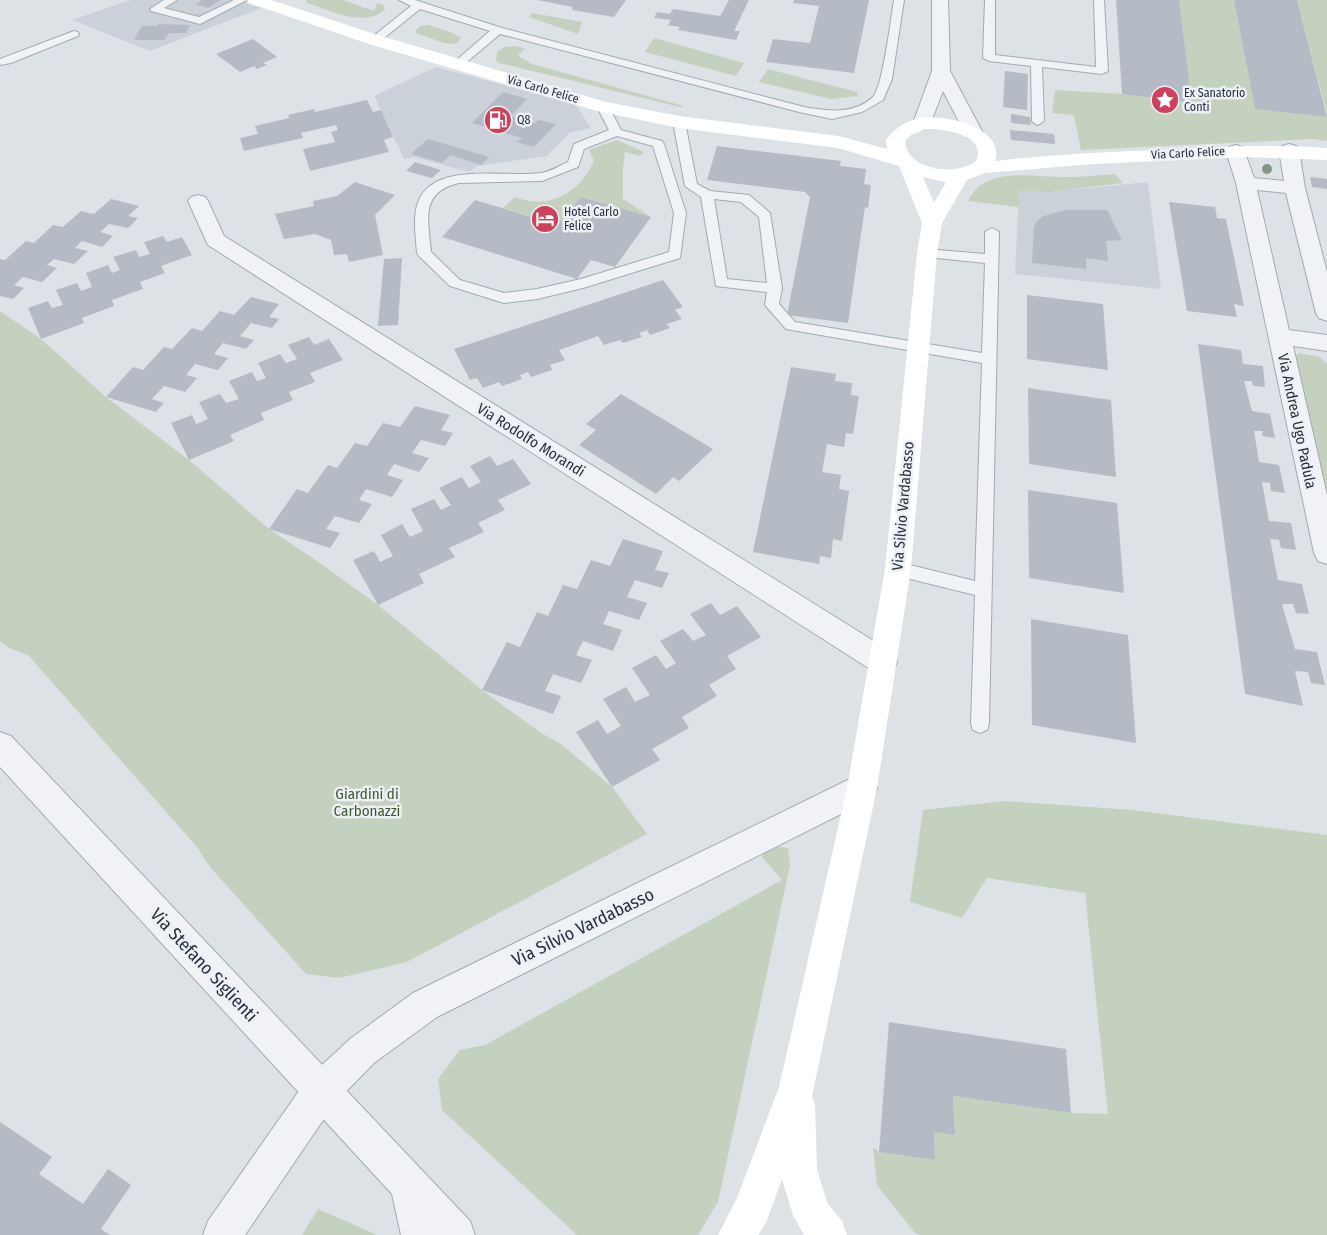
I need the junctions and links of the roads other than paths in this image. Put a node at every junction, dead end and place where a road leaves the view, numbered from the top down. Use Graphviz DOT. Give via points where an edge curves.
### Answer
graph roads {
  1 [pos="172,0"];
  2 [pos="242,0"];
  3 [pos="255,0"];
  4 [pos="404,0"];
  5 [pos="899,0"];
  6 [pos="940,0"];
  7 [pos="990,0"];
  8 [pos="1099,0"];
  9 [pos="418,5"];
  10 [pos="498,30"];
  11 [pos="74,34"];
  12 [pos="376,40"];
  13 [pos="0,62"];
  14 [pos="1036,63"];
  15 [pos="457,65"];
  16 [pos="941,71"];
  17 [pos="603,107"];
  18 [pos="1038,121"];
  19 [pos="680,122"];
  20 [pos="922,124"];
  21 [pos="616,132"];
  22 [pos="898,136"];
  23 [pos="979,138"];
  24 [pos="839,142"];
  25 [pos="1289,150"];
  26 [pos="1236,151"];
  27 [pos="1327,154"];
  28 [pos="1050,160"];
  29 [pos="905,162"];
  30 [pos="980,168"];
  31 [pos="959,176"];
  32 [pos="1246,183"];
  33 [pos="1295,188"];
  34 [pos="707,195"];
  35 [pos="198,201"];
  36 [pos="932,224"];
  37 [pos="992,232"];
  38 [pos="927,253"];
  39 [pos="992,260"];
  40 [pos="775,288"];
  41 [pos="1327,314"];
  42 [pos="1278,336"];
  43 [pos="1327,342"];
  44 [pos="918,346"];
  45 [pos="988,359"];
  46 [pos="1321,506"];
  47 [pos="1327,553"];
  48 [pos="898,569"];
  49 [pos="984,590"];
  50 [pos="883,662"];
  51 [pos="980,724"];
  52 [pos="0,746"];
  53 [pos="862,788"];
  54 [pos="797,1087"];
  55 [pos="321,1091"];
  56 [pos="408,1184"];
  57 [pos="222,1235"];
  58 [pos="420,1235"];
  59 [pos="456,1235"];
  60 [pos="737,1235"];
  61 [pos="828,1235"];
  1 -- 2 [label="lane" via="155,9 200,21"];
  3 -- 12 [label="main road, Via Carlo Felice"];
  4 -- 9 [label="lane"];
  5 -- 10 [label="lane" via="886,79 879,98 858,110 832,115 740,95"];
  6 -- 16 [label="street"];
  7 -- 14 [label="lane" via="989,58"];
  8 -- 14 [label="lane" via="1102,71"];
  9 -- 10 [label="lane"];
  9 -- 12 [label="lane"];
  10 -- 15 [label="lane"];
  11 -- 13 [label="lane"];
  12 -- 15 [label="main road, Via Carlo Felice"];
  14 -- 18 [label="lane"];
  15 -- 17 [label="main road, Via Carlo Felice"];
  16 -- 20 [label="street"];
  16 -- 23 [label="street"];
  17 -- 19 [label="main road, Via Carlo Felice"];
  17 -- 21 [label="lane"];
  19 -- 24 [label="main road, Via Carlo Felice"];
  19 -- 34 [label="lane" via="691,186"];
  20 -- 22 [label="main road" via="912,126"];
  20 -- 23 [label="main road" via="949,124"];
  21 -- 21 [label="lane" via="578,147 574,164 544,177 453,178 433,186 425,199 424,253 455,284 504,298 583,283 675,255 680,213 658,144"];
  22 -- 24 [label="main road, Via Carlo Felice"];
  22 -- 29 [label="main road" via="896,152"];
  23 -- 28 [label="main road, Via Carlo Felice"];
  23 -- 30 [label="main road" via="988,152"];
  24 -- 29 [label="main road, Via Carlo Felice"];
  25 -- 26 [label="main road, Via Carlo Felice"];
  25 -- 27 [label="main road, Via Carlo Felice"];
  25 -- 33 [label="street"];
  26 -- 28 [label="main road, Via Carlo Felice"];
  26 -- 32 [label="street, Via Andrea Ugo Padula"];
  28 -- 30 [label="main road, Via Carlo Felice"];
  29 -- 31 [label="main road" via="933,175"];
  29 -- 36 [label="main road"];
  30 -- 31 [label="main road"];
  31 -- 36 [label="main road, Via Silvio Vardabasso"];
  32 -- 33 [label="street"];
  32 -- 42 [label="street, Via Andrea Ugo Padula"];
  33 -- 41 [label="street"];
  34 -- 40 [label="lane" via="745,198 765,216"];
  34 -- 40 [label="lane" via="721,284"];
  35 -- 50 [label="street, Via Rodolfo Morandi" via="215,240"];
  36 -- 38 [label="main road, Via Silvio Vardabasso"];
  37 -- 39 [label="lane"];
  38 -- 39 [label="lane"];
  38 -- 44 [label="main road, Via Silvio Vardabasso"];
  39 -- 45 [label="lane"];
  40 -- 44 [label="lane" via="772,305 791,326"];
  42 -- 43 [label="street, Via Andrea Ugo Padula"];
  42 -- 46 [label="street, Via Andrea Ugo Padula"];
  44 -- 45 [label="lane"];
  44 -- 48 [label="main road, Via Silvio Vardabasso"];
  45 -- 49 [label="lane"];
  46 -- 47 [label="street, Via Andrea Ugo Padula"];
  48 -- 49 [label="lane"];
  48 -- 50 [label="main road, Via Silvio Vardabasso"];
  49 -- 51 [label="lane"];
  50 -- 53 [label="main road, Via Silvio Vardabasso"];
  52 -- 55 [label="street, Via Stefano Siglienti"];
  53 -- 54 [label="main road, Via Silvio Vardabasso"];
  53 -- 55 [label="street, Via Silvio Vardabasso" via="425,1005 362,1051"];
  54 -- 60 [label="main road, Via Silvio Vardabasso" via="752,1209"];
  54 -- 61 [label="main road, Via Silvio Vardabasso" via="798,1170 812,1215"];
  55 -- 56 [label="street, Via Stefano Siglienti"];
  55 -- 57 [label="street, Via Silvio Vardabasso"];
  56 -- 58 [label="street, Via Stefano Siglienti"];
  56 -- 59 [label="street, Via Stefano Siglienti"];
}
